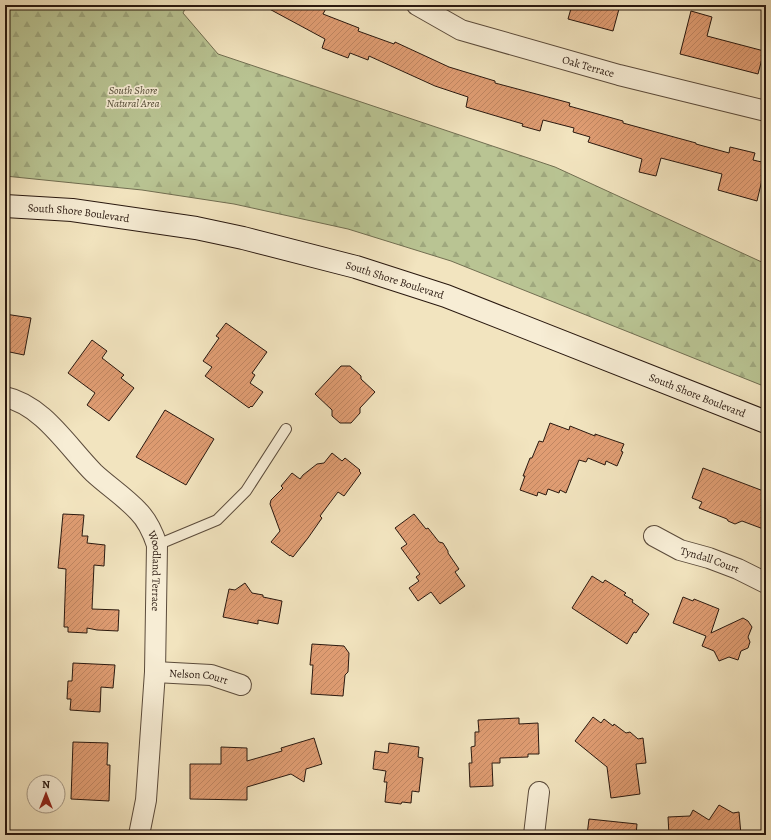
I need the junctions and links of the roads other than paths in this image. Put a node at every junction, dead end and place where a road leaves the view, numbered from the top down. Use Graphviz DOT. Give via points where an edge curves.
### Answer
graph roads {
  1 [pos="417,5"];
  2 [pos="766,111"];
  3 [pos="5,206"];
  4 [pos="5,398"];
  5 [pos="766,422"];
  6 [pos="286,429"];
  7 [pos="654,536"];
  8 [pos="157,545"];
  9 [pos="766,583"];
  10 [pos="155,672"];
  11 [pos="240,685"];
  12 [pos="539,792"];
  13 [pos="139,835"];
  14 [pos="534,835"];
  1 -- 2 [label="street, Oak Terrace" via="461,30 619,75"];
  3 -- 5 [label="main road, South Shore Boulevard" via="72,210 196,228 348,264 453,299"];
  4 -- 8 [label="street, Woodland Terrace" via="30,407 58,433 96,474 138,511 153,533"];
  6 -- 8 [label="lane" via="246,491 217,520"];
  7 -- 9 [label="street, Tyndall Court" via="680,550 716,561"];
  8 -- 10 [label="street, Woodland Terrace"];
  10 -- 11 [label="street, Nelson Court" via="212,674"];
  10 -- 13 [label="street, Woodland Terrace" via="146,800"];
  12 -- 14 [label="street"];
}
